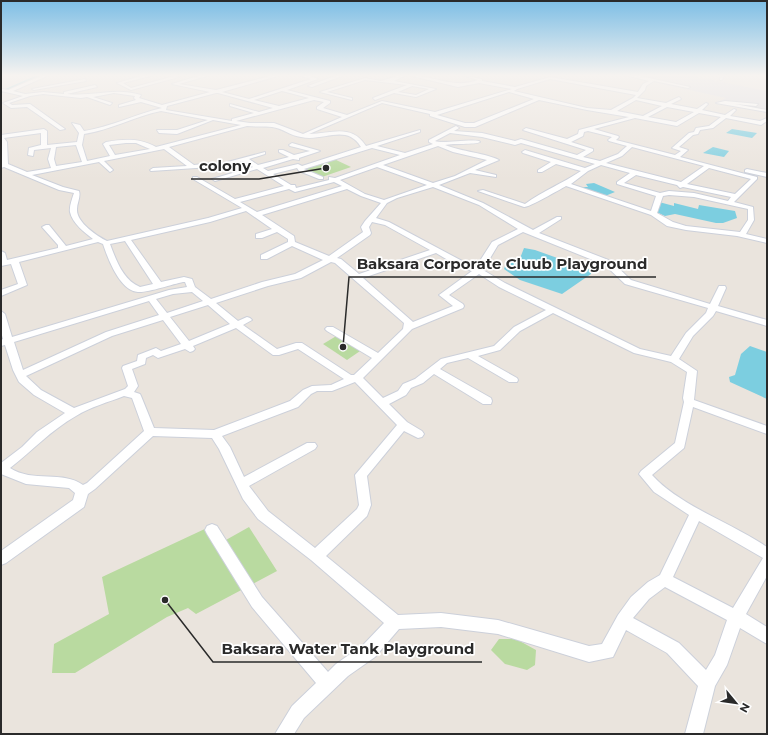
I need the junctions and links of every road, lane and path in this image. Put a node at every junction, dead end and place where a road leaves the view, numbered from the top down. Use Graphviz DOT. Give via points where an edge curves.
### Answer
graph roads {
  1 [pos="36,110"];
  2 [pos="153,110"];
  3 [pos="176,110"];
  4 [pos="250,110"];
  5 [pos="270,110"];
  6 [pos="327,110"];
  7 [pos="359,110"];
  8 [pos="420,110"];
  9 [pos="447,110"];
  10 [pos="510,110"];
  11 [pos="598,110"];
  12 [pos="615,110"];
  13 [pos="657,110"];
  14 [pos="694,110"];
  15 [pos="734,110"];
  16 [pos="698,111"];
  17 [pos="612,112"];
  18 [pos="259,113"];
  19 [pos="435,114"];
  20 [pos="346,116"];
  21 [pos="635,116"];
  22 [pos="727,116"];
  23 [pos="643,118"];
  24 [pos="767,119"];
  25 [pos="213,120"];
  26 [pos="226,121"];
  27 [pos="232,121"];
  28 [pos="248,124"];
  29 [pos="677,124"];
  30 [pos="465,125"];
  31 [pos="684,126"];
  32 [pos="691,128"];
  33 [pos="587,129"];
  34 [pos="698,129"];
  35 [pos="526,130"];
  36 [pos="159,131"];
  37 [pos="418,131"];
  38 [pos="450,132"];
  39 [pos="82,133"];
  40 [pos="301,136"];
  41 [pos="178,137"];
  42 [pos="1,138"];
  43 [pos="567,141"];
  44 [pos="477,142"];
  45 [pos="80,143"];
  46 [pos="439,144"];
  47 [pos="292,145"];
  48 [pos="44,146"];
  49 [pos="54,146"];
  50 [pos="367,146"];
  51 [pos="632,146"];
  52 [pos="165,147"];
  53 [pos="155,149"];
  54 [pos="281,151"];
  55 [pos="317,151"];
  56 [pos="525,152"];
  57 [pos="263,154"];
  58 [pos="405,155"];
  59 [pos="32,156"];
  60 [pos="113,157"];
  61 [pos="336,157"];
  62 [pos="578,157"];
  63 [pos="676,157"];
  64 [pos="295,158"];
  65 [pos="244,159"];
  66 [pos="100,160"];
  67 [pos="85,162"];
  68 [pos="555,162"];
  69 [pos="311,164"];
  70 [pos="602,164"];
  71 [pos="3,165"];
  72 [pos="377,165"];
  73 [pos="712,166"];
  74 [pos="193,167"];
  75 [pos="259,168"];
  76 [pos="302,168"];
  77 [pos="54,169"];
  78 [pos="110,170"];
  79 [pos="153,170"];
  80 [pos="586,170"];
  81 [pos="470,171"];
  82 [pos="540,171"];
  83 [pos="635,173"];
  84 [pos="26,174"];
  85 [pos="268,174"];
  86 [pos="767,175"];
  87 [pos="494,176"];
  88 [pos="194,178"];
  89 [pos="321,178"];
  90 [pos="215,179"];
  91 [pos="335,180"];
  92 [pos="566,184"];
  93 [pos="683,184"];
  94 [pos="433,185"];
  95 [pos="289,186"];
  96 [pos="347,187"];
  97 [pos="481,191"];
  98 [pos="670,193"];
  99 [pos="660,195"];
  100 [pos="736,196"];
  101 [pos="498,198"];
  102 [pos="235,201"];
  103 [pos="385,202"];
  104 [pos="730,203"];
  105 [pos="481,204"];
  106 [pos="247,210"];
  107 [pos="653,214"];
  108 [pos="256,215"];
  109 [pos="558,218"];
  110 [pos="370,219"];
  111 [pos="46,227"];
  112 [pos="523,229"];
  113 [pos="278,230"];
  114 [pos="534,232"];
  115 [pos="742,235"];
  116 [pos="259,236"];
  117 [pos="127,239"];
  118 [pos="767,241"];
  119 [pos="102,242"];
  120 [pos="292,244"];
  121 [pos="62,249"];
  122 [pos="437,250"];
  123 [pos="1,253"];
  124 [pos="264,257"];
  125 [pos="332,258"];
  126 [pos="14,260"];
  127 [pos="2,263"];
  128 [pos="478,271"];
  129 [pos="359,277"];
  130 [pos="159,286"];
  131 [pos="722,288"];
  132 [pos="192,289"];
  133 [pos="1,293"];
  134 [pos="151,298"];
  135 [pos="208,302"];
  136 [pos="552,310"];
  137 [pos="711,311"];
  138 [pos="1,314"];
  139 [pos="166,316"];
  140 [pos="247,320"];
  141 [pos="767,323"];
  142 [pos="235,324"];
  143 [pos="2,325"];
  144 [pos="408,327"];
  145 [pos="330,329"];
  146 [pos="5,342"];
  147 [pos="189,347"];
  148 [pos="468,354"];
  149 [pos="376,357"];
  150 [pos="674,360"];
  151 [pos="433,369"];
  152 [pos="20,375"];
  153 [pos="357,378"];
  154 [pos="513,380"];
  155 [pos="127,393"];
  156 [pos="487,401"];
  157 [pos="690,402"];
  158 [pos="381,404"];
  159 [pos="72,413"];
  160 [pos="403,425"];
  161 [pos="767,430"];
  162 [pos="150,432"];
  163 [pos="215,434"];
  164 [pos="418,434"];
  165 [pos="310,446"];
  166 [pos="2,469"];
  167 [pos="242,484"];
  168 [pos="82,491"];
  169 [pos="696,514"];
  170 [pos="212,530"];
  171 [pos="767,554"];
  172 [pos="316,556"];
  173 [pos="1,559"];
  174 [pos="767,563"];
  175 [pos="666,580"];
  176 [pos="736,617"];
  177 [pos="623,620"];
  178 [pos="395,622"];
  179 [pos="767,636"];
  180 [pos="707,683"];
  181 [pos="328,685"];
  182 [pos="284,734"];
  183 [pos="694,734"];
  1 -- 39 [label="street" via="62,128 74,124"];
  2 -- 39 [label="street" via="100,130"];
  3 -- 25 [label="street"];
  4 -- 18 [label="street"];
  5 -- 18 [label="street"];
  6 -- 20 [label="street"];
  7 -- 20 [label="street"];
  8 -- 19 [label="street"];
  9 -- 19 [label="street"];
  10 -- 30 [label="street" via="485,122"];
  11 -- 17 [label="street"];
  12 -- 17 [label="street"];
  13 -- 23 [label="street"];
  14 -- 16 [label="street"];
  15 -- 22 [label="street"];
  16 -- 22 [label="street"];
  16 -- 29 [label="street"];
  17 -- 21 [label="street"];
  18 -- 27 [label="street"];
  19 -- 30 [label="street" via="432,115"];
  20 -- 40 [label="street"];
  21 -- 23 [label="street"];
  21 -- 33 [label="street"];
  22 -- 24 [label="street" via="761,123"];
  22 -- 34 [label="street" via="708,128"];
  23 -- 29 [label="street"];
  25 -- 26 [label="street"];
  25 -- 36 [label="street" via="177,132"];
  26 -- 27 [label="street"];
  26 -- 41 [label="street"];
  27 -- 28 [label="street"];
  28 -- 40 [label="street" via="274,125"];
  28 -- 52 [label="street"];
  29 -- 31 [label="street"];
  30 -- 38 [label="street"];
  32 -- 34 [label="street"];
  33 -- 43 [label="street" via="581,131 581,135"];
  33 -- 51 [label="street" via="616,137 612,140"];
  34 -- 63 [label="street" via="674,148 685,150"];
  35 -- 43 [label="street"];
  37 -- 50 [label="street"];
  38 -- 46 [label="street" via="431,141"];
  38 -- 62 [label="street" via="482,135 515,144 521,141"];
  39 -- 45 [label="street"];
  40 -- 50 [label="street" via="339,132 358,138"];
  42 -- 48 [label="street" via="44,131"];
  42 -- 71 [label="street" via="4,142"];
  43 -- 62 [label="street" via="592,150"];
  44 -- 46 [label="street"];
  45 -- 49 [label="street"];
  45 -- 67 [label="street"];
  46 -- 58 [label="street"];
  46 -- 81 [label="street" via="455,151 497,160"];
  47 -- 55 [label="street"];
  48 -- 49 [label="street"];
  48 -- 59 [label="street" via="31,149"];
  49 -- 77 [label="street" via="51,159"];
  50 -- 58 [label="street"];
  50 -- 61 [label="street"];
  51 -- 63 [label="street"];
  51 -- 70 [label="street"];
  52 -- 53 [label="street"];
  52 -- 74 [label="street"];
  53 -- 60 [label="street"];
  53 -- 60 [label="street" via="131,140 106,144"];
  54 -- 64 [label="street"];
  55 -- 61 [label="street"];
  55 -- 64 [label="street"];
  56 -- 68 [label="street"];
  57 -- 65 [label="street"];
  58 -- 72 [label="street"];
  60 -- 66 [label="street"];
  61 -- 69 [label="street"];
  62 -- 70 [label="street"];
  63 -- 73 [label="street"];
  64 -- 69 [label="street"];
  64 -- 75 [label="street"];
  65 -- 74 [label="street" via="220,166"];
  65 -- 75 [label="street"];
  66 -- 67 [label="street"];
  66 -- 78 [label="street"];
  67 -- 77 [label="street"];
  68 -- 80 [label="street"];
  68 -- 82 [label="street"];
  69 -- 76 [label="street"];
  70 -- 80 [label="street"];
  70 -- 83 [label="street"];
  71 -- 84 [label="street"];
  72 -- 91 [label="street"];
  72 -- 94 [label="street"];
  73 -- 86 [label="street" via="718,164"];
  73 -- 93 [label="street"];
  73 -- 100 [label="street" via="755,178"];
  74 -- 79 [label="street"];
  75 -- 85 [label="street"];
  75 -- 90 [label="street"];
  76 -- 85 [label="street" via="298,166"];
  76 -- 89 [label="street" via="301,170"];
  77 -- 84 [label="street"];
  80 -- 92 [label="street"];
  81 -- 87 [label="street"];
  81 -- 94 [label="street"];
  83 -- 93 [label="street" via="668,183"];
  83 -- 99 [label="street" via="619,183"];
  84 -- 119 [label="street" via="61,189 77,192 73,212 77,220"];
  85 -- 95 [label="street"];
  88 -- 102 [label="street"];
  89 -- 91 [label="street" via="328,176"];
  89 -- 95 [label="street"];
  91 -- 95 [label="street" via="295,190"];
  91 -- 96 [label="street"];
  92 -- 101 [label="street" via="526,206"];
  92 -- 107 [label="street"];
  93 -- 98 [label="street"];
  93 -- 100 [label="street"];
  94 -- 103 [label="street"];
  94 -- 105 [label="street"];
  95 -- 102 [label="street"];
  96 -- 103 [label="street"];
  96 -- 108 [label="street"];
  97 -- 101 [label="street"];
  98 -- 99 [label="street"];
  98 -- 104 [label="street"];
  99 -- 107 [label="street"];
  100 -- 104 [label="street"];
  101 -- 105 [label="street"];
  102 -- 106 [label="street"];
  103 -- 110 [label="street"];
  104 -- 115 [label="street" via="751,208 751,220"];
  105 -- 112 [label="street"];
  106 -- 108 [label="street"];
  106 -- 117 [label="street"];
  107 -- 115 [label="street" via="670,224 686,228"];
  108 -- 113 [label="street"];
  109 -- 114 [label="street"];
  110 -- 122 [label="street" via="387,223"];
  110 -- 125 [label="street" via="365,227 367,233"];
  111 -- 121 [label="street" via="62,245"];
  112 -- 114 [label="street"];
  112 -- 128 [label="street" via="495,244"];
  113 -- 116 [label="street"];
  113 -- 120 [label="street" via="291,238"];
  114 -- 137 [label="street" via="608,263 628,282"];
  115 -- 118 [label="street"];
  117 -- 119 [label="street"];
  117 -- 130 [label="street"];
  119 -- 121 [label="street"];
  119 -- 130 [label="street" via="116,267 135,289"];
  120 -- 124 [label="street"];
  120 -- 125 [label="street"];
  121 -- 126 [label="street"];
  122 -- 128 [label="street"];
  122 -- 129 [label="street"];
  123 -- 127 [label="street"];
  125 -- 129 [label="street"];
  125 -- 135 [label="street" via="298,276"];
  126 -- 127 [label="street"];
  126 -- 133 [label="street" via="24,285"];
  128 -- 136 [label="street"];
  128 -- 144 [label="street" via="443,295 460,306"];
  129 -- 144 [label="street" via="409,322"];
  130 -- 132 [label="street" via="184,279 189,281"];
  131 -- 137 [label="street"];
  132 -- 134 [label="street"];
  132 -- 135 [label="street"];
  134 -- 139 [label="street"];
  134 -- 146 [label="street"];
  135 -- 139 [label="street"];
  135 -- 142 [label="street"];
  136 -- 148 [label="street" via="517,329 497,348"];
  136 -- 150 [label="street" via="637,351"];
  137 -- 141 [label="street" via="736,321 748,317"];
  137 -- 150 [label="street" via="689,335"];
  138 -- 143 [label="street"];
  139 -- 147 [label="street"];
  139 -- 152 [label="street" via="83,345"];
  140 -- 142 [label="street"];
  142 -- 147 [label="street"];
  142 -- 153 [label="street" via="276,353 298,345 349,378"];
  143 -- 146 [label="street"];
  144 -- 149 [label="street" via="402,336"];
  145 -- 149 [label="street"];
  146 -- 152 [label="street"];
  147 -- 155 [label="street" via="158,354 156,351 141,357 142,362 127,368 133,386"];
  148 -- 151 [label="street" via="444,361"];
  148 -- 154 [label="street"];
  149 -- 153 [label="street"];
  150 -- 157 [label="street" via="692,371 688,398"];
  151 -- 156 [label="street"];
  151 -- 158 [label="street" via="419,381 407,386 402,393"];
  152 -- 159 [label="street" via="31,388"];
  153 -- 158 [label="street"];
  153 -- 163 [label="street" via="332,388 316,388 307,392 294,404"];
  155 -- 159 [label="street"];
  155 -- 162 [label="street" via="136,396"];
  157 -- 161 [label="street"];
  157 -- 169 [label="street" via="680,445 645,474 652,484"];
  158 -- 160 [label="street"];
  159 -- 166 [label="street" via="41,435"];
  160 -- 164 [label="street"];
  160 -- 172 [label="street" via="361,476 366,505 362,512"];
  162 -- 163 [label="street"];
  162 -- 168 [label="street" via="91,486"];
  163 -- 167 [label="street"];
  165 -- 167 [label="street"];
  166 -- 168 [label="street" via="32,480 71,482"];
  167 -- 172 [label="street" via="247,495 263,515"];
  168 -- 173 [label="street" via="79,503"];
  169 -- 171 [label="street"];
  169 -- 175 [label="street"];
  170 -- 181 [label="street" via="257,602"];
  172 -- 178 [label="street"];
  174 -- 176 [label="street"];
  175 -- 176 [label="street"];
  175 -- 177 [label="street" via="652,587 634,603"];
  176 -- 179 [label="street"];
  176 -- 180 [label="street" via="721,659"];
  177 -- 178 [label="street" via="607,651 589,654 498,627 441,620"];
  177 -- 180 [label="street" via="673,648"];
  178 -- 181 [label="street" via="369,651 342,670"];
  180 -- 183 [label="street"];
  181 -- 182 [label="street" via="298,712"];
}
